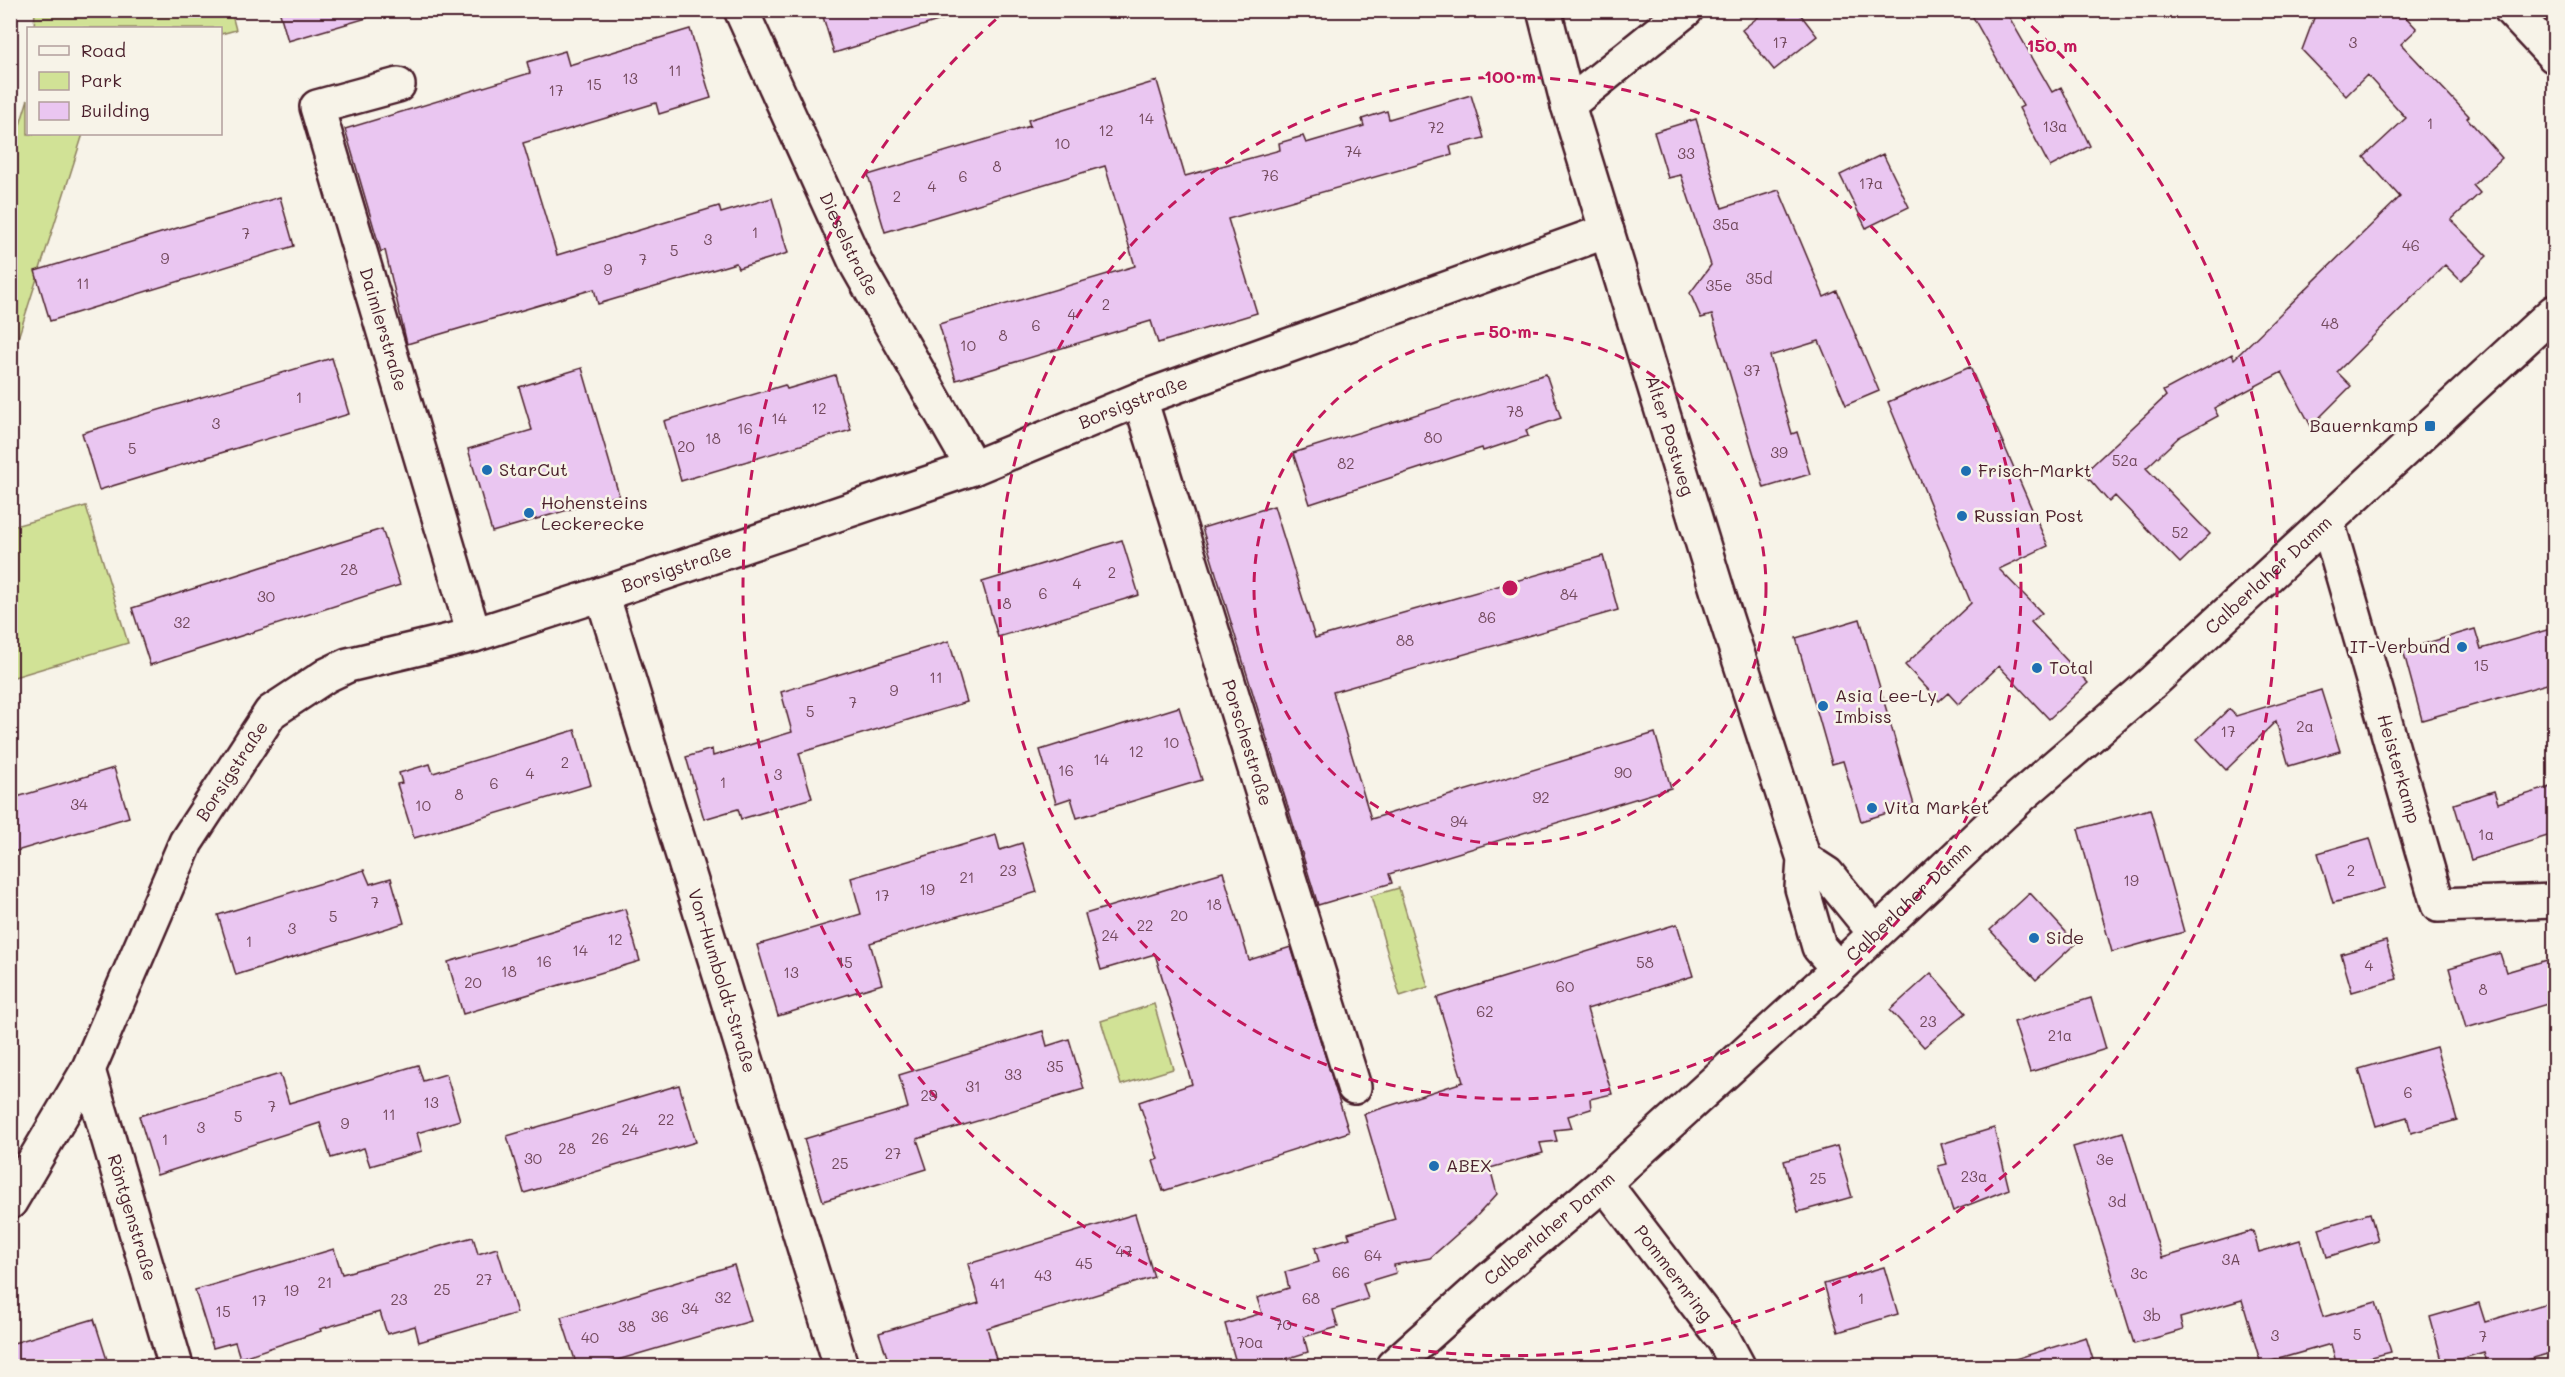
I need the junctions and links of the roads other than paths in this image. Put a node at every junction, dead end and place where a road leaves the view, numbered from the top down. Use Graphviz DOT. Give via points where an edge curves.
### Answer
graph roads {
  1 [pos="741,10"];
  2 [pos="1544,10"];
  3 [pos="1686,10"];
  4 [pos="2511,10"];
  5 [pos="2554,56"];
  6 [pos="398,85"];
  7 [pos="1568,105"];
  8 [pos="1607,231"];
  9 [pos="2554,312"];
  10 [pos="1140,399"];
  11 [pos="973,468"];
  12 [pos="2327,521"];
  13 [pos="602,594"];
  14 [pos="474,635"];
  15 [pos="1804,859"];
  16 [pos="2554,901"];
  17 [pos="1875,933"];
  18 [pos="1839,969"];
  19 [pos="88,1070"];
  20 [pos="1354,1087"];
  21 [pos="1604,1183"];
  22 [pos="10,1202"];
  23 [pos="176,1366"];
  24 [pos="841,1366"];
  25 [pos="1393,1366"];
  26 [pos="1738,1366"];
  1 -- 11 [label="street, Dieselstraße" via="857,265"];
  2 -- 7 [label="street, Alter Postweg"];
  3 -- 7 [label="street"];
  4 -- 5 [label="street"];
  6 -- 14 [label="street, Daimlerstraße" via="317,107"];
  7 -- 8 [label="street, Alter Postweg"];
  8 -- 10 [label="street, Borsigstraße"];
  8 -- 15 [label="street, Alter Postweg"];
  9 -- 12 [label="street, Calberlaher Damm"];
  10 -- 11 [label="street, Borsigstraße"];
  10 -- 20 [label="street, Porschestraße"];
  11 -- 13 [label="street, Borsigstraße"];
  12 -- 16 [label="street, Heisterkamp" via="2438,905"];
  12 -- 17 [label="street, Calberlaher Damm"];
  13 -- 14 [label="street, Borsigstraße"];
  13 -- 24 [label="street, Von-Humboldt-Straße"];
  14 -- 19 [label="street, Borsigstraße" via="348,665 272,712 186,842"];
  15 -- 17 [label="street" via="1827,874"];
  15 -- 18 [label="street, Alter Postweg" via="1802,888 1819,947"];
  17 -- 18 [label="street, Calberlaher Damm"];
  18 -- 21 [label="street, Calberlaher Damm"];
  19 -- 22 [label="street, Borsigstraße"];
  19 -- 23 [label="street, Röntgenstraße"];
  21 -- 25 [label="street, Calberlaher Damm"];
  21 -- 26 [label="street, Pommernring" via="1724,1340"];
}
